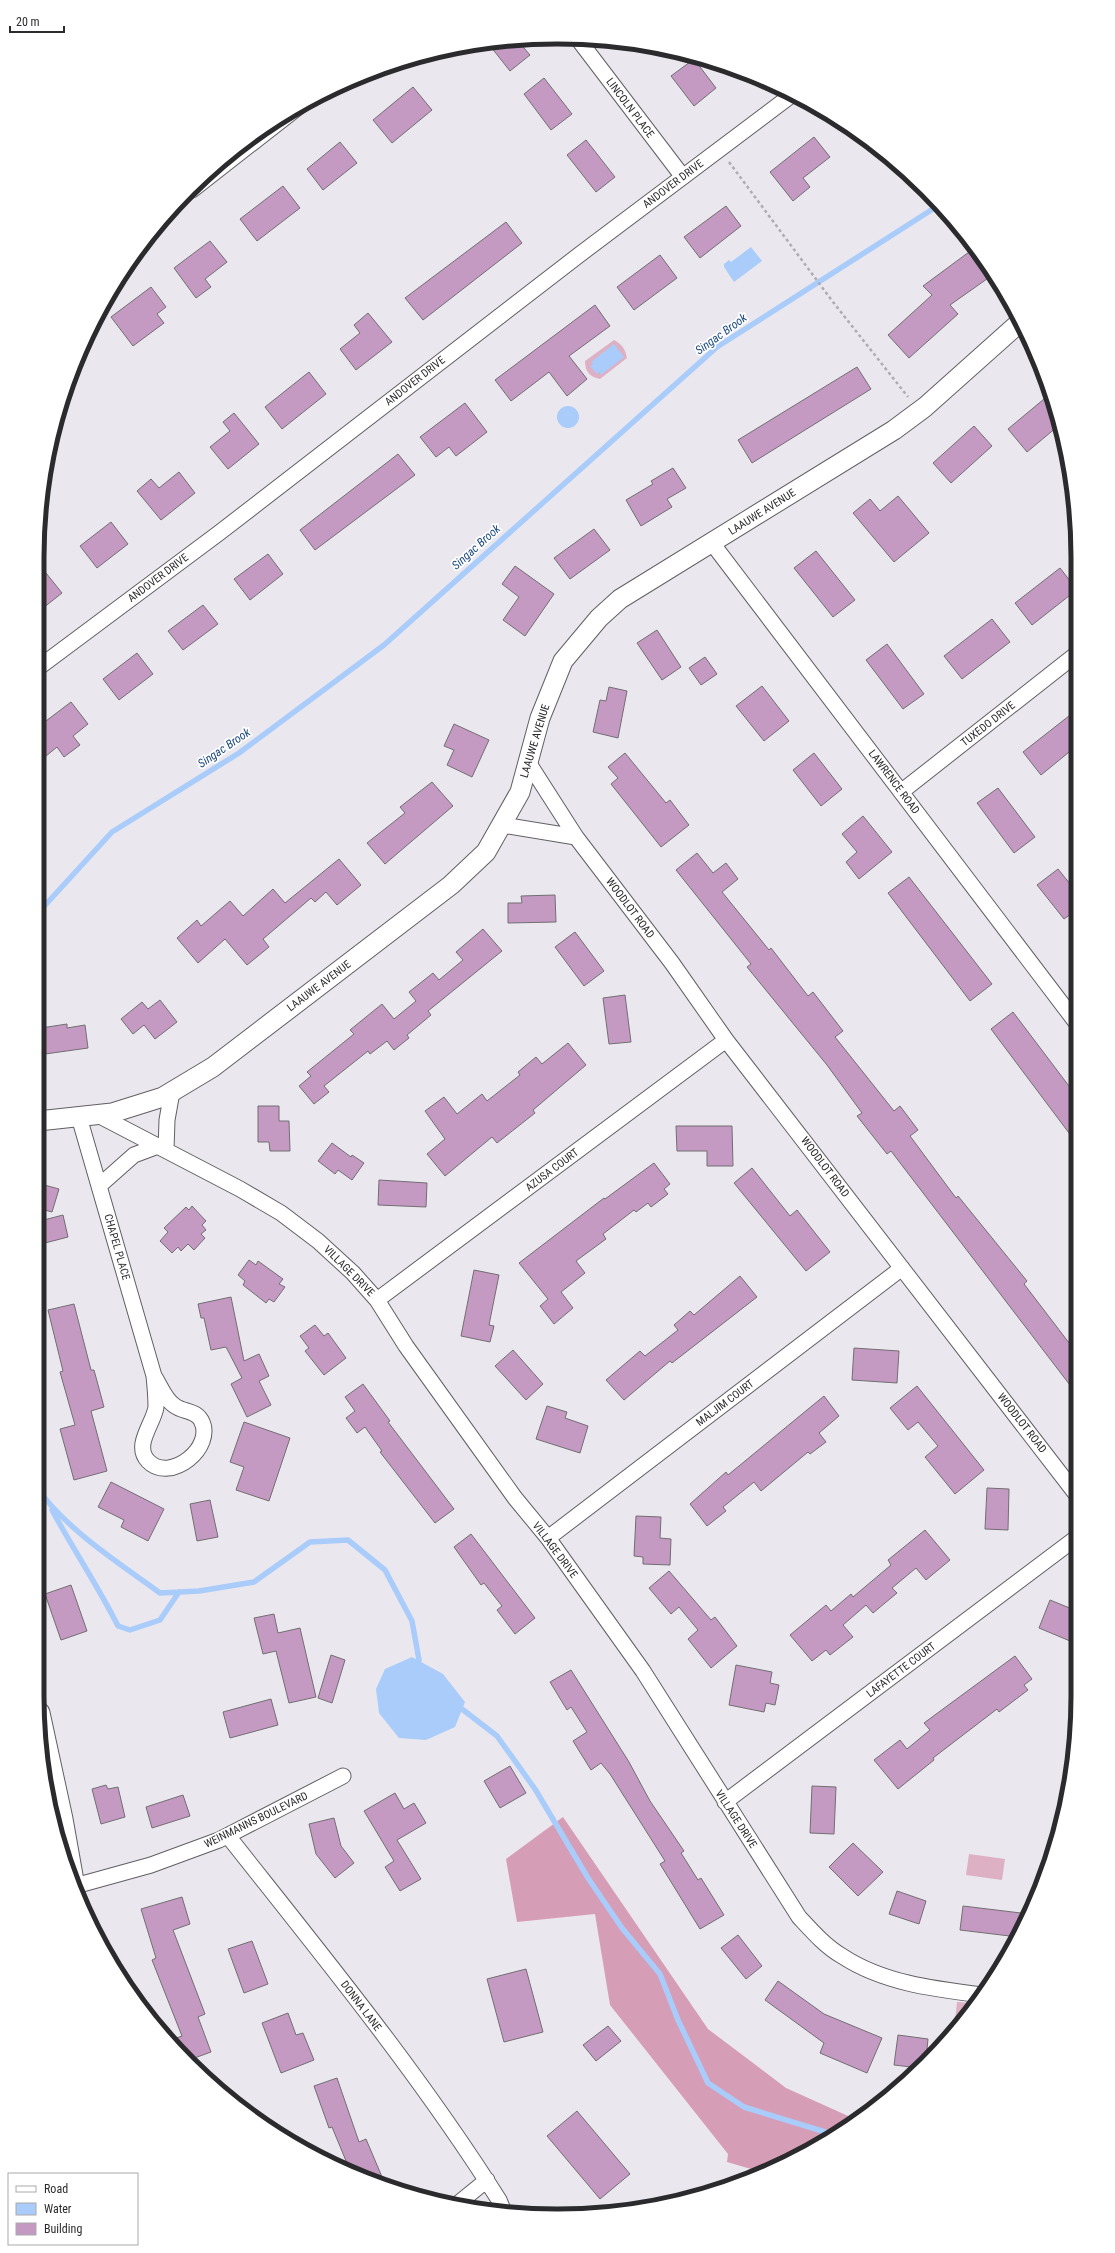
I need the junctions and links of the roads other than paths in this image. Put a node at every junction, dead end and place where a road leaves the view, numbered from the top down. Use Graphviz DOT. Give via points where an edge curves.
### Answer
graph roads {
  1 [pos="583,45"];
  2 [pos="787,98"];
  3 [pos="683,177"];
  4 [pos="1016,326"];
  5 [pos="712,543"];
  6 [pos="1071,658"];
  7 [pos="44,663"];
  8 [pos="528,762"];
  9 [pos="901,792"];
  10 [pos="502,825"];
  11 [pos="576,837"];
  12 [pos="1071,1016"];
  13 [pos="726,1040"];
  14 [pos="172,1092"];
  15 [pos="98,1115"];
  16 [pos="79,1117"];
  17 [pos="44,1121"];
  18 [pos="162,1148"];
  19 [pos="99,1186"];
  20 [pos="902,1268"];
  21 [pos="378,1300"];
  22 [pos="154,1376"];
  23 [pos="1071,1488"];
  24 [pos="548,1538"];
  25 [pos="1071,1542"];
  26 [pos="47,1748"];
  27 [pos="343,1776"];
  28 [pos="725,1802"];
  29 [pos="228,1836"];
  30 [pos="67,1849"];
  31 [pos="80,1885"];
  32 [pos="975,1994"];
  33 [pos="487,2180"];
  34 [pos="462,2200"];
  35 [pos="502,2206"];
  1 -- 3 [label="street, LINCOLN PLACE"];
  2 -- 3 [label="street, ANDOVER DRIVE"];
  3 -- 7 [label="street, ANDOVER DRIVE"];
  4 -- 5 [label="street, LAAUWE AVENUE" via="925,407 894,430"];
  5 -- 8 [label="street, LAAUWE AVENUE" via="620,599 581,637 563,661 552,686"];
  5 -- 9 [label="street, LAWRENCE ROAD"];
  6 -- 9 [label="street, TUXEDO DRIVE"];
  8 -- 10 [label="street, LAAUWE AVENUE" via="520,792"];
  8 -- 11 [label="street, WOODLOT ROAD"];
  9 -- 12 [label="street, LAWRENCE ROAD"];
  10 -- 11 [label="street"];
  10 -- 14 [label="street, LAAUWE AVENUE" via="486,852 452,885 213,1067"];
  11 -- 13 [label="street, WOODLOT ROAD" via="672,963"];
  13 -- 20 [label="street, WOODLOT ROAD"];
  13 -- 21 [label="street, AZUSA COURT"];
  14 -- 15 [label="street, LAAUWE AVENUE" via="140,1106"];
  14 -- 18 [label="street"];
  15 -- 16 [label="street, LAAUWE AVENUE"];
  15 -- 18 [label="street, VILLAGE DRIVE"];
  16 -- 17 [label="street, LAAUWE AVENUE"];
  16 -- 19 [label="street, CHAPEL PLACE"];
  18 -- 19 [label="street" via="134,1155"];
  18 -- 21 [label="street, VILLAGE DRIVE" via="280,1213 318,1241"];
  19 -- 22 [label="street, CHAPEL PLACE"];
  20 -- 23 [label="street, WOODLOT ROAD"];
  20 -- 24 [label="street, MALJIM COURT"];
  21 -- 24 [label="street, VILLAGE DRIVE" via="406,1346 515,1498"];
  22 -- 22 [label="street, CHAPEL PLACE" via="156,1408 143,1441 143,1452 148,1461 156,1466 175,1467 196,1452 202,1442 204,1430 201,1420 194,1413 175,1406 168,1399"];
  24 -- 28 [label="street, VILLAGE DRIVE" via="643,1671"];
  25 -- 28 [label="street, LAFAYETTE COURT"];
  26 -- 30 [label="main road"];
  27 -- 29 [label="street, WEINMANNS BOULEVARD"];
  28 -- 32 [label="street, VILLAGE DRIVE" via="799,1917 818,1938 841,1956 884,1977 919,1986"];
  29 -- 31 [label="street, WEINMANNS BOULEVARD" via="151,1865"];
  29 -- 33 [label="street, DONNA LANE" via="338,1975 438,2108"];
  33 -- 34 [label="street"];
  33 -- 35 [label="street, DONNA LANE"];
}
